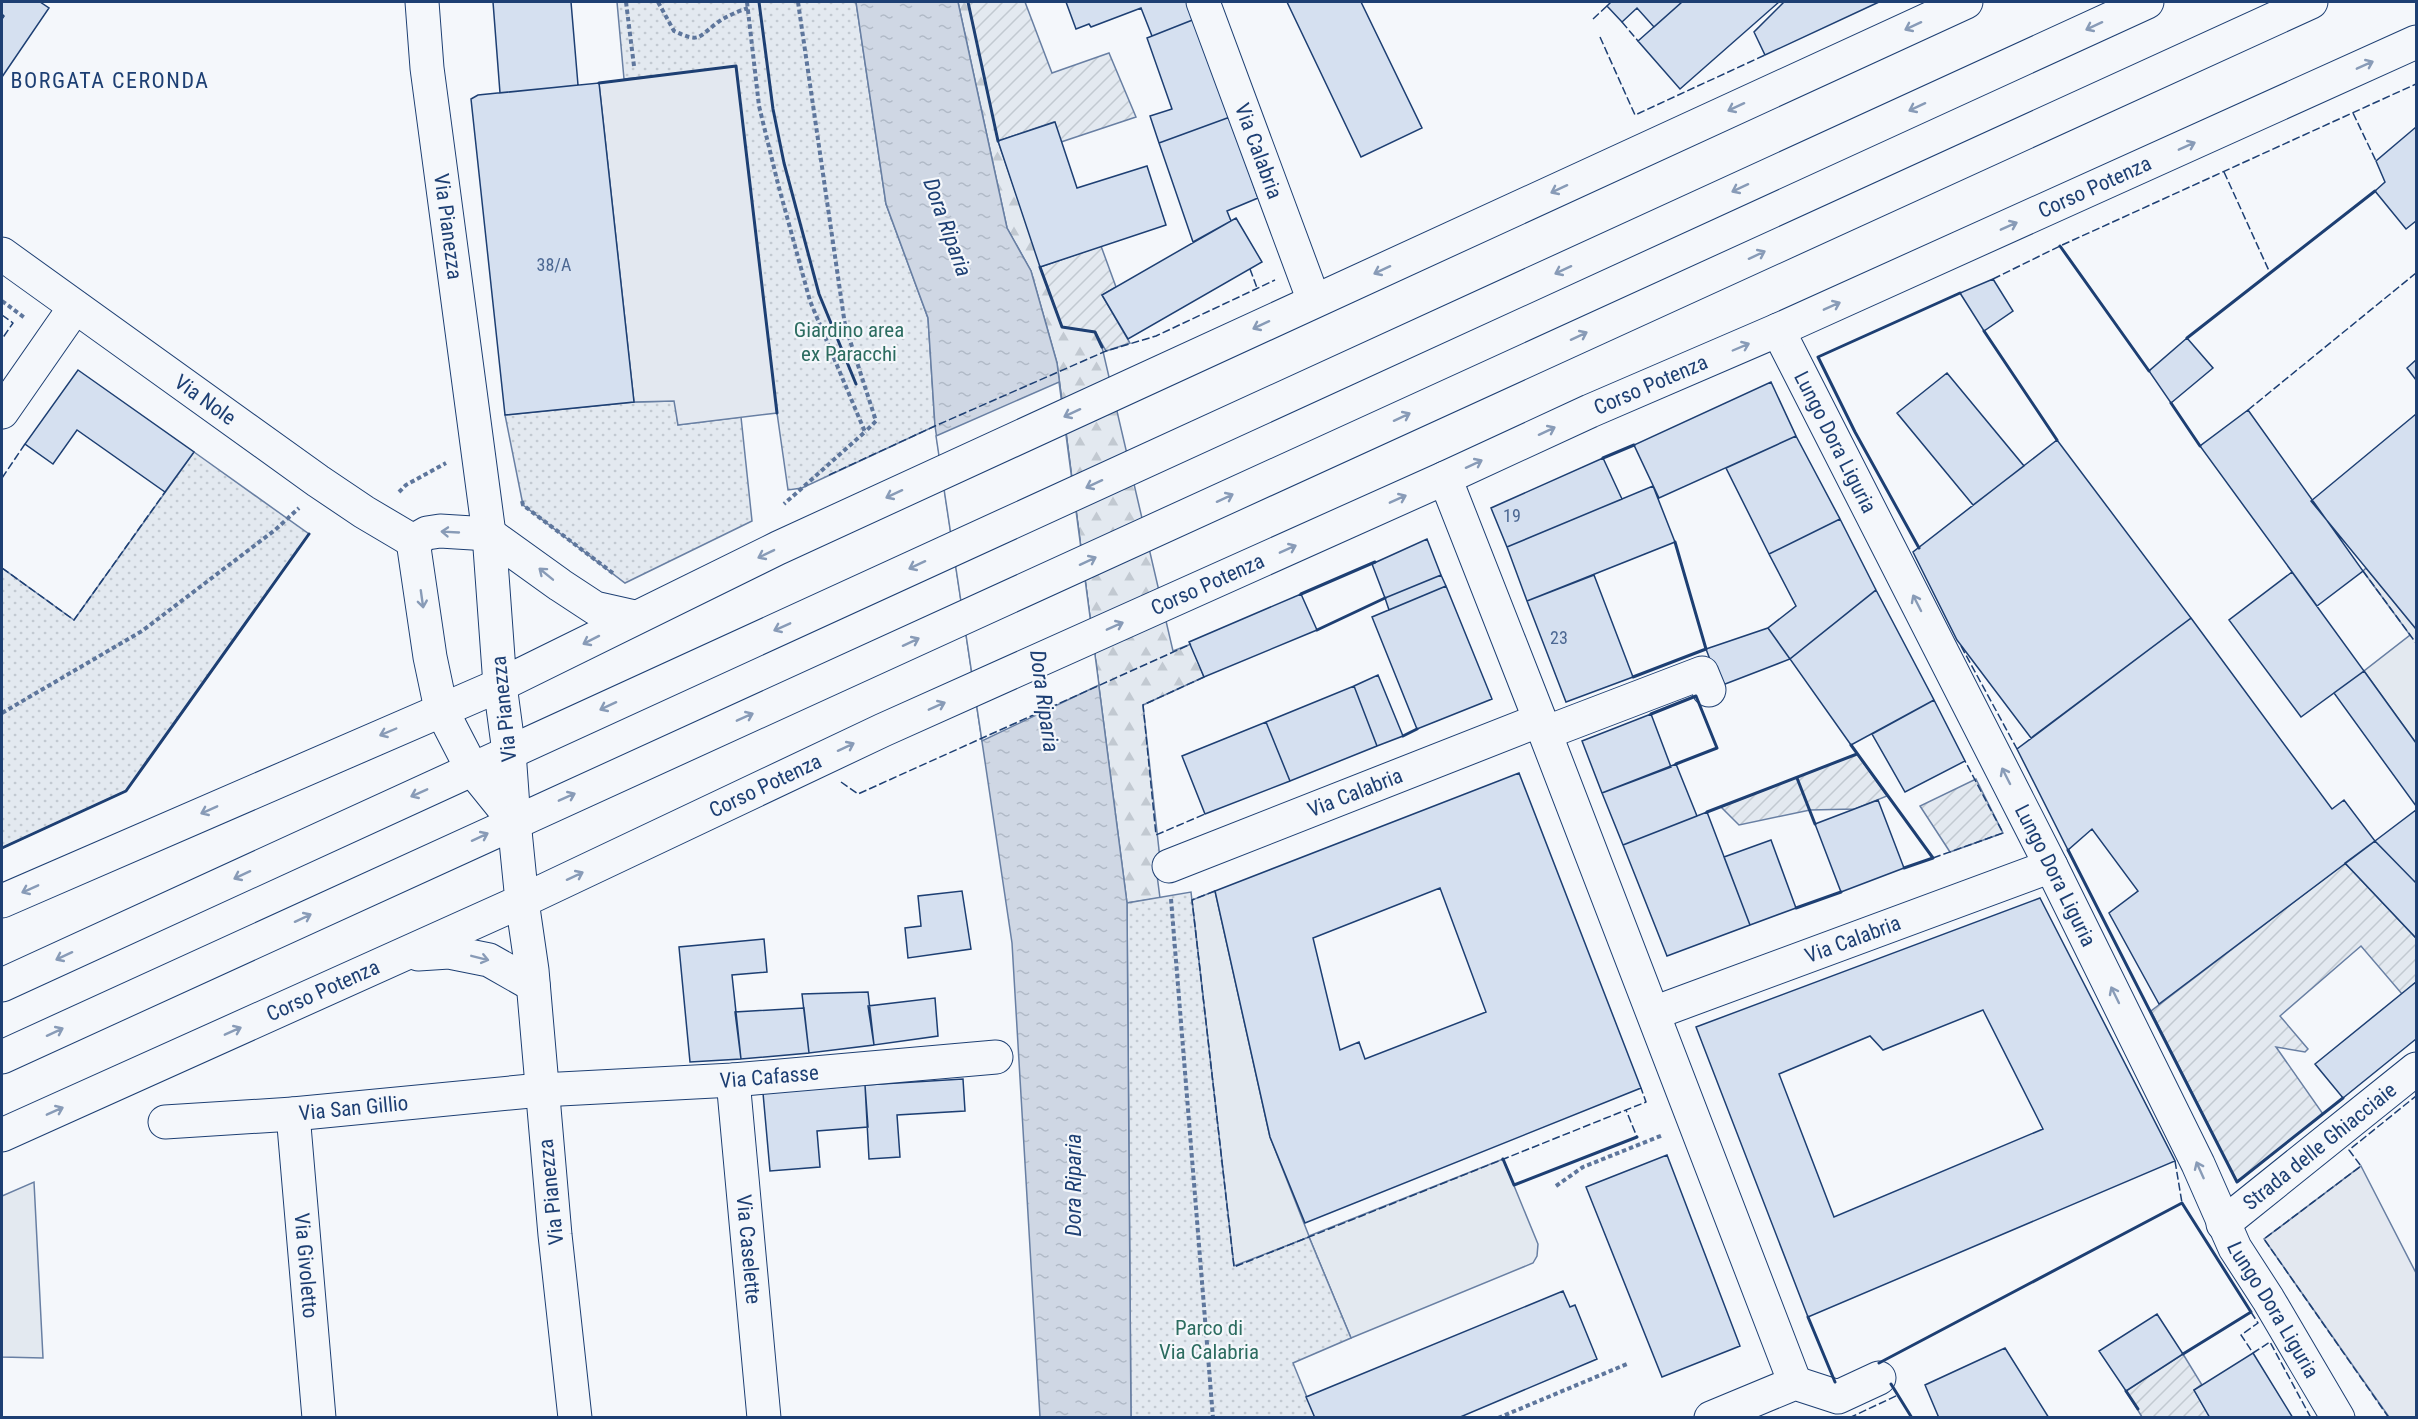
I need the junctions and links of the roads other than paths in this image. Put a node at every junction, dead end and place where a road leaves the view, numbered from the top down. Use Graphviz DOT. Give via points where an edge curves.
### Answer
graph roads {
  1 [pos="422,2"];
  2 [pos="1203,2"];
  3 [pos="1966,2"];
  4 [pos="2147,2"];
  5 [pos="2311,2"];
  6 [pos="2416,42"];
  7 [pos="2,254"];
  8 [pos="1314,301"];
  9 [pos="75,307"];
  10 [pos="1778,330"];
  11 [pos="2,412"];
  12 [pos="1445,478"];
  13 [pos="489,534"];
  14 [pos="413,541"];
  15 [pos="635,617"];
  16 [pos="500,685"];
  17 [pos="1709,690"];
  18 [pos="441,709"];
  19 [pos="1543,727"];
  20 [pos="509,752"];
  21 [pos="472,769"];
  22 [pos="514,821"];
  23 [pos="1169,866"];
  24 [pos="2051,866"];
  25 [pos="2,901"];
  26 [pos="522,901"];
  27 [pos="401,956"];
  28 [pos="2,985"];
  29 [pos="533,985"];
  30 [pos="1654,1013"];
  31 [pos="2,1057"];
  32 [pos="996,1058"];
  33 [pos="2416,1069"];
  34 [pos="733,1080"];
  35 [pos="541,1090"];
  36 [pos="293,1114"];
  37 [pos="165,1122"];
  38 [pos="2,1135"];
  39 [pos="2223,1224"];
  40 [pos="1879,1378"];
  41 [pos="1795,1383"];
  42 [pos="319,1418"];
  43 [pos="575,1418"];
  44 [pos="764,1418"];
  45 [pos="1711,1418"];
  46 [pos="2338,1418"];
  1 -- 13 [label="street, Via Pianezza" via="427,68"];
  2 -- 8 [label="street, Via Calabria"];
  3 -- 8 [label="street, one-way"];
  4 -- 20 [label="street, one-way"];
  22 -- 5 [label="street, one-way"];
  10 -- 6 [label="street, Corso Potenza, one-way"];
  7 -- 9 [label="street, Via Nole"];
  8 -- 15 [label="street, one-way"];
  9 -- 11 [label="street"];
  9 -- 14 [label="street, Via Nole" via="318,481"];
  12 -- 10 [label="street, Corso Potenza, one-way"];
  24 -- 10 [label="street, Lungo Dora Liguria, one-way"];
  12 -- 19 [label="street"];
  26 -- 12 [label="street, Corso Potenza, one-way" via="883,730"];
  13 -- 14 [label="street, one-way" via="440,531"];
  15 -- 13 [label="street, one-way" via="595,608"];
  13 -- 16 [label="street, Via Pianezza"];
  14 -- 18 [label="street, one-way"];
  15 -- 16 [label="street, one-way"];
  16 -- 18 [label="street"];
  16 -- 20 [label="street, Via Pianezza"];
  17 -- 19 [label="street, Via Calabria" via="1702,673"];
  18 -- 21 [label="street"];
  18 -- 25 [label="street, one-way"];
  19 -- 23 [label="street, Via Calabria"];
  19 -- 30 [label="street"];
  20 -- 21 [label="street"];
  20 -- 22 [label="street, Via Pianezza"];
  21 -- 22 [label="street"];
  21 -- 28 [label="street, one-way"];
  22 -- 26 [label="street, Via Pianezza"];
  31 -- 22 [label="street, one-way"];
  24 -- 30 [label="street, Via Calabria"];
  39 -- 24 [label="street, Lungo Dora Liguria, one-way" via="2198,1164"];
  26 -- 27 [label="street, Corso Potenza"];
  26 -- 29 [label="street, Via Pianezza"];
  27 -- 29 [label="street, one-way" via="449,952 471,955 497,962"];
  38 -- 27 [label="street, Corso Potenza, one-way"];
  29 -- 35 [label="street, Via Pianezza"];
  30 -- 41 [label="street"];
  32 -- 34 [label="street, Via Cafasse"];
  33 -- 39 [label="street, Strada delle Ghiacciaie"];
  34 -- 35 [label="street, Via Cafasse"];
  34 -- 44 [label="street, Via Caselette"];
  35 -- 36 [label="street, Via San Gillio"];
  35 -- 43 [label="street, Via Pianezza"];
  36 -- 37 [label="street, Via San Gillio"];
  36 -- 42 [label="street, Via Givoletto"];
  39 -- 46 [label="street, Lungo Dora Liguria"];
  40 -- 41 [label="street" via="1838,1397"];
  41 -- 45 [label="street"];
}
